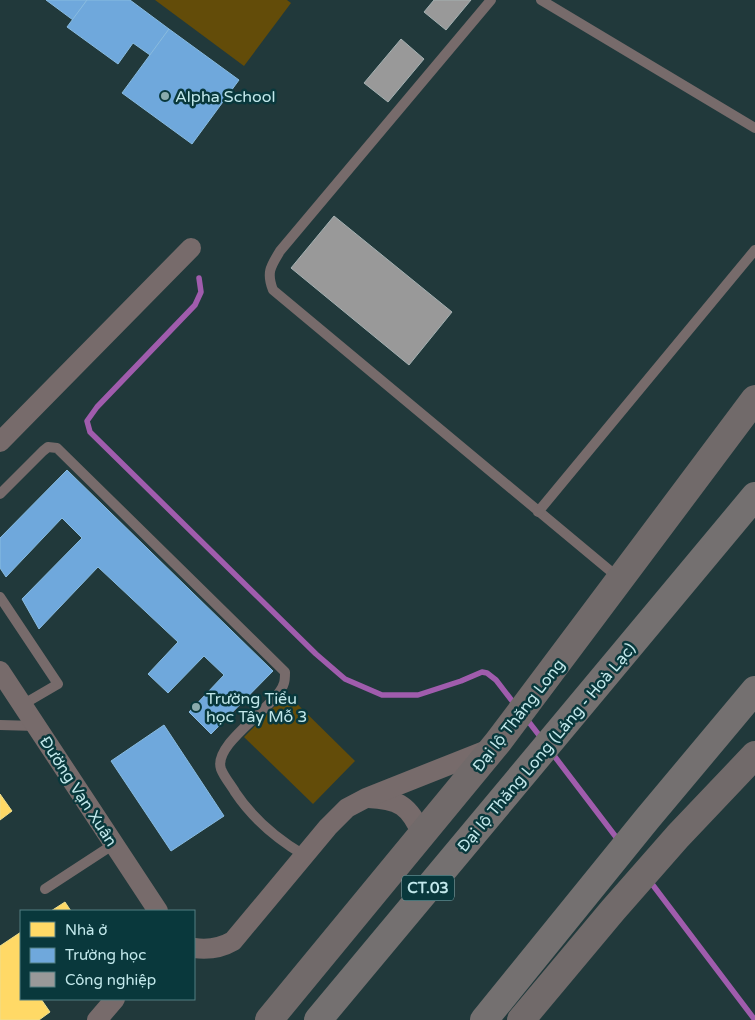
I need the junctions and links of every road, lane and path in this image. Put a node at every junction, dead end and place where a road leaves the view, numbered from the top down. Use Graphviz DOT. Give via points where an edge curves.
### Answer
graph roads {
  1 [pos="491,0"];
  2 [pos="540,0"];
  3 [pos="755,128"];
  4 [pos="191,248"];
  5 [pos="755,250"];
  6 [pos="755,400"];
  7 [pos="0,442"];
  8 [pos="0,494"];
  9 [pos="755,496"];
  10 [pos="538,512"];
  11 [pos="620,580"];
  12 [pos="0,597"];
  13 [pos="1,675"];
  14 [pos="755,690"];
  15 [pos="22,705"];
  16 [pos="0,725"];
  17 [pos="36,726"];
  18 [pos="496,745"];
  19 [pos="755,755"];
  20 [pos="366,798"];
  21 [pos="422,835"];
  22 [pos="114,844"];
  23 [pos="304,855"];
  24 [pos="45,889"];
  25 [pos="157,910"];
  26 [pos="195,948"];
  27 [pos="114,1000"];
  28 [pos="97,1020"];
  29 [pos="269,1020"];
  30 [pos="318,1020"];
  31 [pos="484,1020"];
  32 [pos="521,1020"];
  1 -- 10 [label="lane" via="280,251 268,278 273,290"];
  2 -- 3 [label="lane"];
  4 -- 7 [label="street"];
  5 -- 10 [label="lane"];
  6 -- 11 [label="main road, Đại lộ Thăng Long"];
  8 -- 23 [label="lane" via="43,451 48,447 57,448 285,672 284,684 276,695 226,747 221,768 256,820 275,837"];
  9 -- 30 [label="highway, Đại lộ Thăng Long (Láng - Hoà Lạc) / CT.03"];
  10 -- 11 [label="lane"];
  11 -- 18 [label="main road, Đại lộ Thăng Long"];
  12 -- 15 [label="lane" via="58,684"];
  13 -- 15 [label="street, Đường Vạn Xuân"];
  14 -- 31 [label="highway"];
  15 -- 17 [label="street, Đường Vạn Xuân"];
  16 -- 17 [label="lane"];
  17 -- 22 [label="street, Đường Vạn Xuân"];
  18 -- 20 [label="street"];
  18 -- 21 [label="main road, Đại lộ Thăng Long"];
  19 -- 32 [label="main road" via="612,910"];
  20 -- 21 [label="street" via="395,801 405,807"];
  20 -- 23 [label="street" via="347,808"];
  21 -- 29 [label="main road, Đại lộ Thăng Long"];
  22 -- 24 [label="lane"];
  22 -- 25 [label="street, Đường Vạn Xuân"];
  23 -- 26 [label="street" via="233,941 223,947"];
  27 -- 28 [label="street"];
}
